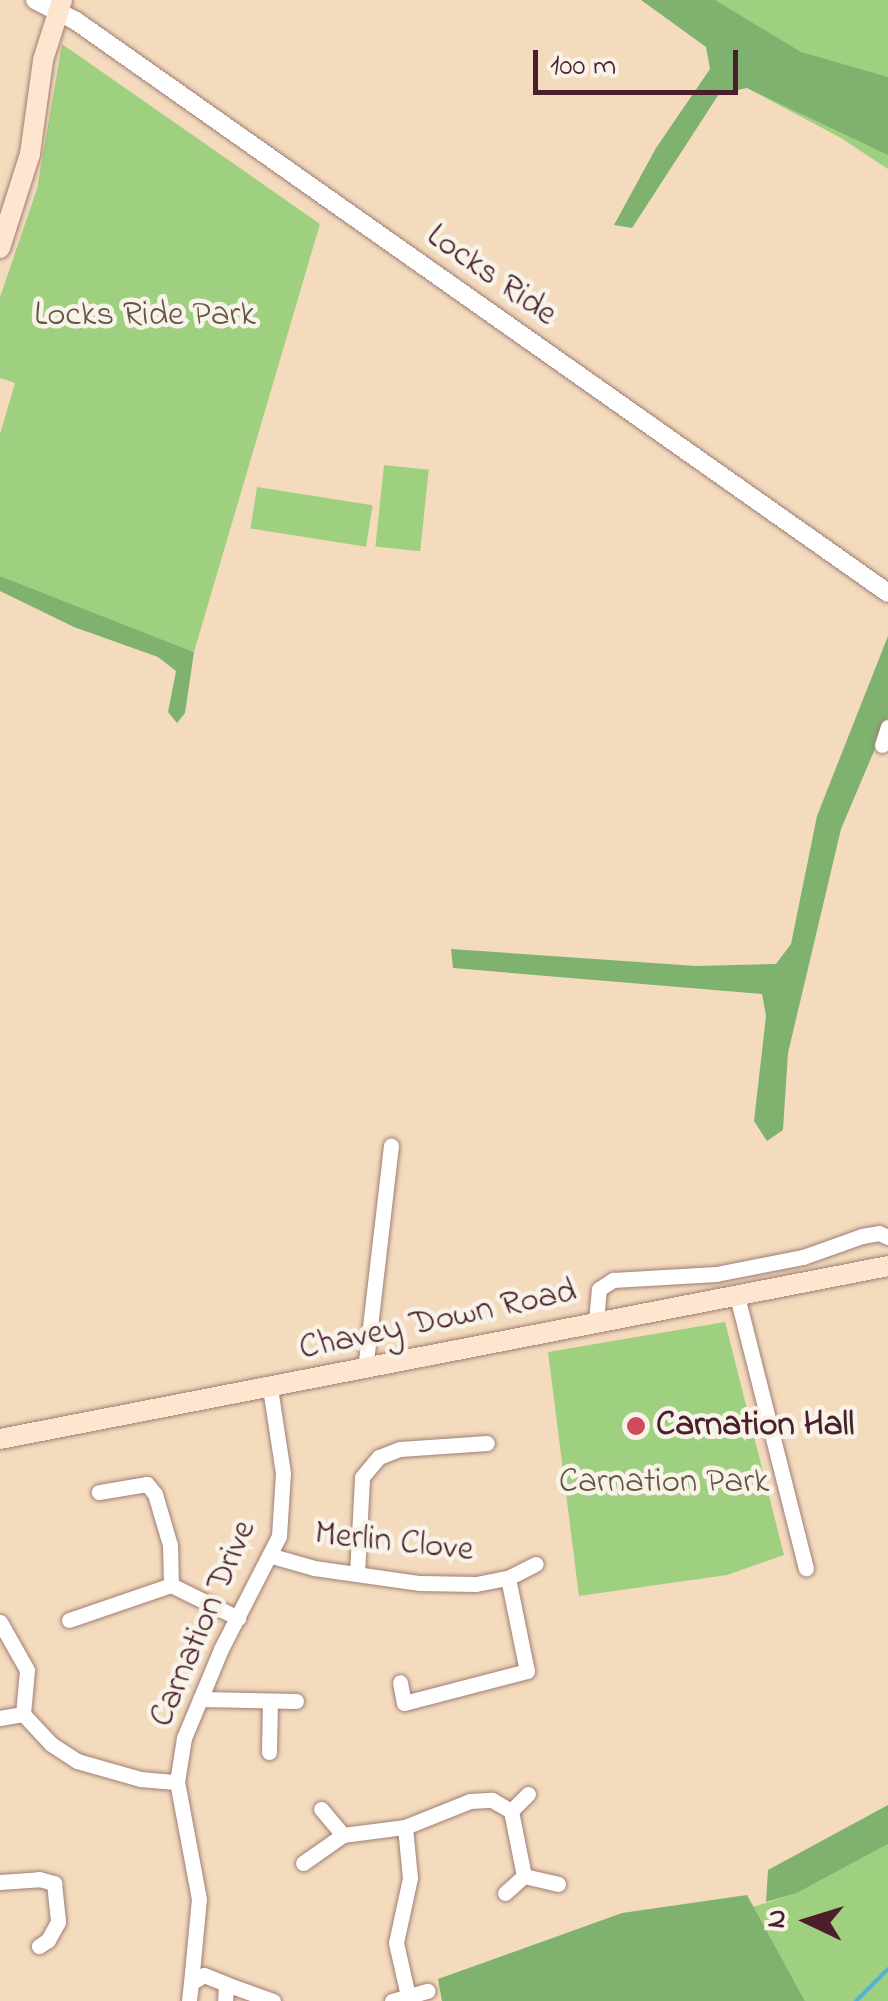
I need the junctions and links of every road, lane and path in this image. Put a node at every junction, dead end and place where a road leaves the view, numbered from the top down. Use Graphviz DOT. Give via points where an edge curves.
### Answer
graph roads {
  1 [pos="35,0"];
  2 [pos="60,5"];
  3 [pos="0,248"];
  4 [pos="888,594"];
  5 [pos="888,727"];
  6 [pos="882,745"];
  7 [pos="391,1146"];
  8 [pos="888,1238"];
  9 [pos="888,1266"];
  10 [pos="738,1296"];
  11 [pos="596,1322"];
  12 [pos="366,1370"];
  13 [pos="270,1388"];
  14 [pos="0,1438"];
  15 [pos="488,1442"];
  16 [pos="99,1492"];
  17 [pos="272,1556"];
  18 [pos="536,1564"];
  19 [pos="806,1568"];
  20 [pos="356,1574"];
  21 [pos="508,1578"];
  22 [pos="172,1585"];
  23 [pos="238,1618"];
  24 [pos="69,1620"];
  25 [pos="0,1622"];
  26 [pos="400,1682"];
  27 [pos="200,1699"];
  28 [pos="270,1701"];
  29 [pos="296,1702"];
  30 [pos="24,1714"];
  31 [pos="0,1718"];
  32 [pos="269,1752"];
  33 [pos="176,1782"];
  34 [pos="528,1794"];
  35 [pos="321,1808"];
  36 [pos="511,1811"];
  37 [pos="405,1827"];
  38 [pos="343,1834"];
  39 [pos="303,1863"];
  40 [pos="524,1876"];
  41 [pos="0,1882"];
  42 [pos="558,1884"];
  43 [pos="505,1893"];
  44 [pos="197,1942"];
  45 [pos="39,1946"];
  46 [pos="224,1988"];
  47 [pos="428,1991"];
  48 [pos="188,1996"];
  49 [pos="400,1999"];
  50 [pos="270,2000"];
  51 [pos="252,2001"];
  1 -- 2 [label="street, Locks Ride"];
  2 -- 3 [label="main road" via="42,60 30,154"];
  2 -- 4 [label="street, Locks Ride"];
  5 -- 6 [label="street"];
  7 -- 12 [label="street"];
  8 -- 11 [label="street" via="862,1236 803,1258 716,1274 613,1280 599,1290"];
  9 -- 10 [label="main road, Chavey Down Road"];
  10 -- 11 [label="main road, Chavey Down Road"];
  10 -- 19 [label="street"];
  11 -- 12 [label="main road, Chavey Down Road"];
  12 -- 13 [label="main road, Chavey Down Road"];
  13 -- 14 [label="main road, Chavey Down Road"];
  13 -- 17 [label="street, Carnation Drive" via="284,1505"];
  15 -- 20 [label="street" via="400,1449 379,1457 362,1478"];
  16 -- 22 [label="street" via="147,1484 155,1494 170,1545"];
  17 -- 20 [label="street, Merlin Clove"];
  17 -- 23 [label="street, Carnation Drive"];
  18 -- 21 [label="street"];
  20 -- 21 [label="street, Merlin Clove" via="476,1584"];
  21 -- 26 [label="street, Merlin Clove" via="527,1671 404,1702"];
  22 -- 23 [label="street"];
  22 -- 24 [label="street"];
  23 -- 27 [label="street, Carnation Drive"];
  25 -- 30 [label="street" via="27,1670"];
  27 -- 28 [label="street"];
  27 -- 33 [label="street, Carnation Drive"];
  28 -- 29 [label="street"];
  28 -- 32 [label="street"];
  30 -- 31 [label="street"];
  30 -- 33 [label="street" via="77,1762"];
  33 -- 44 [label="street, Carnation Drive" via="200,1899"];
  34 -- 36 [label="street"];
  35 -- 38 [label="street"];
  36 -- 37 [label="street" via="492,1800 470,1800"];
  36 -- 40 [label="street"];
  37 -- 38 [label="street"];
  37 -- 49 [label="street" via="410,1878 396,1944"];
  38 -- 39 [label="street"];
  40 -- 42 [label="street"];
  40 -- 43 [label="street"];
  41 -- 45 [label="street" via="54,1884 58,1922"];
  44 -- 46 [label="street"];
  44 -- 48 [label="street, Carnation Drive"];
  46 -- 48 [label="street, Carnation Drive" via="204,1975"];
  46 -- 50 [label="street"];
  47 -- 49 [label="street"];
  50 -- 51 [label="street"];
}
